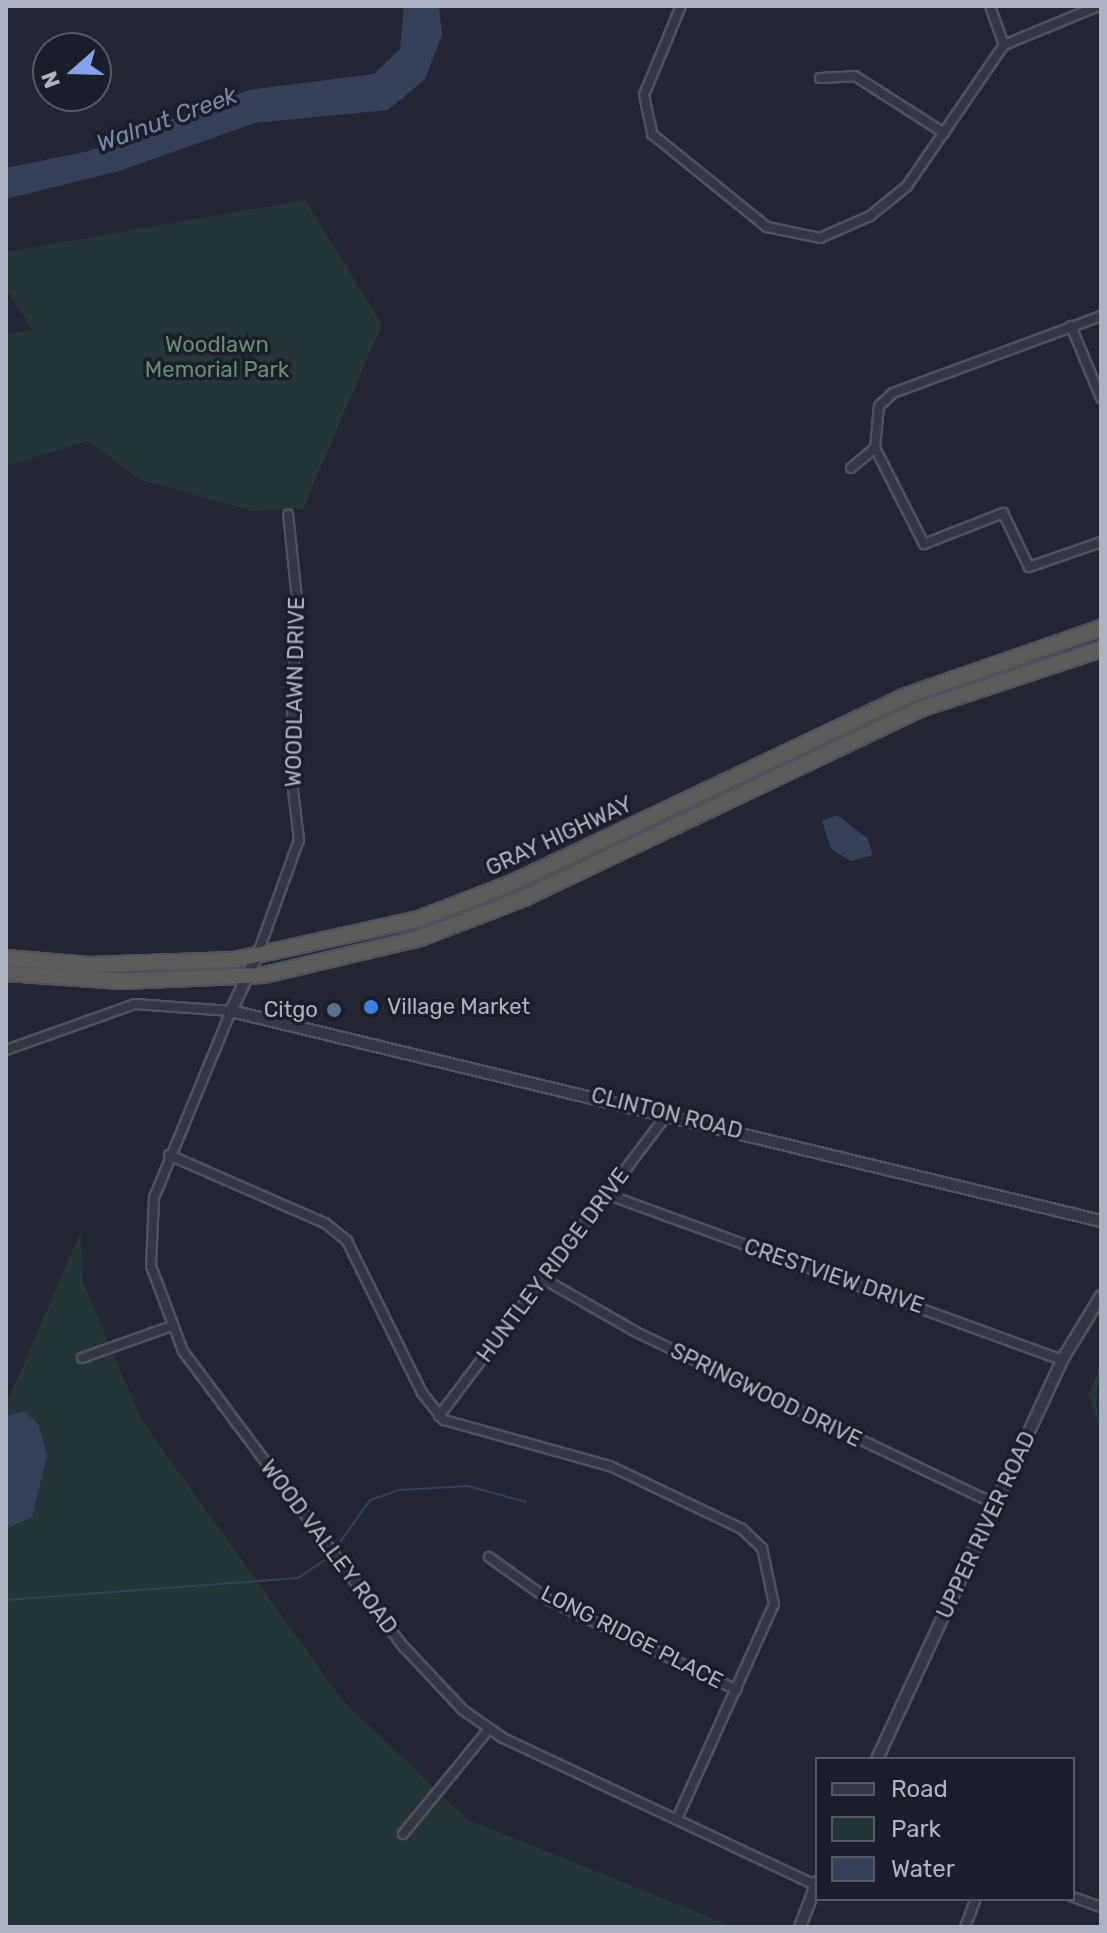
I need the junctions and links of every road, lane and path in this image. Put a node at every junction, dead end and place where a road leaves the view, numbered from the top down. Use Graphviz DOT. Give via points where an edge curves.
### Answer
graph roads {
  1 [pos="681,6"];
  2 [pos="990,6"];
  3 [pos="1098,6"];
  4 [pos="1004,45"];
  5 [pos="820,78"];
  6 [pos="944,133"];
  7 [pos="1101,316"];
  8 [pos="1071,326"];
  9 [pos="1101,398"];
  10 [pos="875,448"];
  11 [pos="851,468"];
  12 [pos="288,514"];
  13 [pos="1101,542"];
  14 [pos="1101,628"];
  15 [pos="1101,649"];
  16 [pos="6,958"];
  17 [pos="256,958"];
  18 [pos="6,973"];
  19 [pos="243,977"];
  20 [pos="231,1011"];
  21 [pos="6,1050"];
  22 [pos="667,1114"];
  23 [pos="169,1155"];
  24 [pos="606,1194"];
  25 [pos="1101,1221"];
  26 [pos="542,1278"];
  27 [pos="1101,1296"];
  28 [pos="169,1327"];
  29 [pos="82,1358"];
  30 [pos="1062,1360"];
  31 [pos="439,1416"];
  32 [pos="995,1504"];
  33 [pos="489,1557"];
  34 [pos="737,1690"];
  35 [pos="489,1729"];
  36 [pos="878,1757"];
  37 [pos="677,1819"];
  38 [pos="403,1834"];
  39 [pos="815,1884"];
  40 [pos="815,1887"];
  41 [pos="1075,1898"];
  42 [pos="975,1901"];
  43 [pos="1101,1907"];
  44 [pos="800,1927"];
  45 [pos="965,1927"];
  1 -- 6 [label="street" via="644,95 652,134 767,227 806,238 843,231 907,186"];
  2 -- 4 [label="street"];
  3 -- 4 [label="street"];
  4 -- 6 [label="street"];
  5 -- 6 [label="street" via="855,76"];
  7 -- 8 [label="street"];
  8 -- 9 [label="street"];
  8 -- 10 [label="street" via="893,393 879,406"];
  10 -- 11 [label="street"];
  10 -- 13 [label="street" via="924,544 1003,513 1029,567"];
  12 -- 17 [label="street, WOODLAWN DRIVE" via="296,560 290,764 299,840"];
  14 -- 17 [label="highway, GRAY HIGHWAY" via="903,697 470,902"];
  15 -- 19 [label="highway, GRAY HIGHWAY" via="920,709 469,920 367,952"];
  16 -- 17 [label="highway, GRAY HIGHWAY" via="103,965"];
  17 -- 19 [label="street"];
  18 -- 19 [label="highway, GRAY HIGHWAY" via="109,981"];
  19 -- 20 [label="street"];
  20 -- 21 [label="street" via="135,1004"];
  20 -- 22 [label="street, CLINTON ROAD"];
  20 -- 23 [label="street, WOOD VALLEY ROAD"];
  22 -- 24 [label="street, HUNTLEY RIDGE DRIVE"];
  22 -- 25 [label="street, CLINTON ROAD"];
  23 -- 28 [label="street, WOOD VALLEY ROAD" via="149,1233 155,1290"];
  23 -- 31 [label="street" via="325,1223 347,1241"];
  24 -- 26 [label="street, HUNTLEY RIDGE DRIVE"];
  24 -- 30 [label="street, CRESTVIEW DRIVE"];
  26 -- 31 [label="street, HUNTLEY RIDGE DRIVE"];
  26 -- 32 [label="street, SPRINGWOOD DRIVE" via="636,1332"];
  27 -- 30 [label="street, UPPER RIVER ROAD"];
  28 -- 29 [label="street"];
  28 -- 35 [label="street, WOOD VALLEY ROAD" via="404,1647"];
  30 -- 32 [label="street, UPPER RIVER ROAD"];
  31 -- 34 [label="street" via="610,1466 754,1538 776,1591"];
  32 -- 36 [label="street, UPPER RIVER ROAD"];
  33 -- 34 [label="street, LONG RIDGE PLACE" via="549,1600"];
  34 -- 37 [label="street, LONG RIDGE PLACE"];
  35 -- 37 [label="street, WOOD VALLEY ROAD"];
  35 -- 38 [label="street"];
  37 -- 39 [label="street, WOOD VALLEY ROAD"];
  40 -- 44 [label="street"];
  41 -- 43 [label="street"];
  42 -- 45 [label="street"];
}
